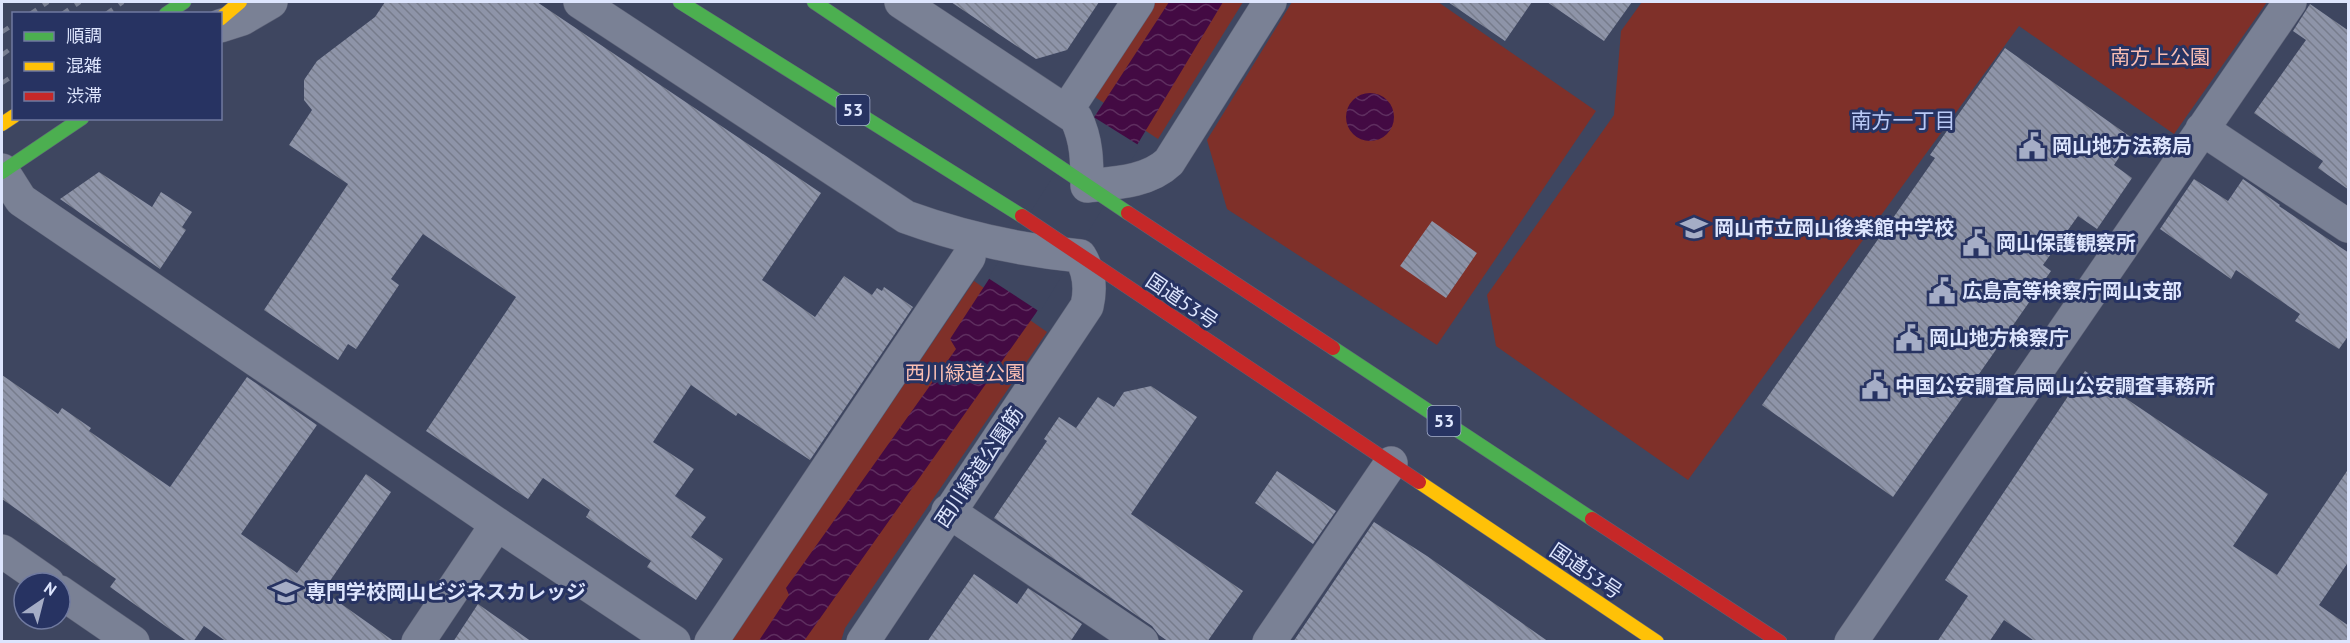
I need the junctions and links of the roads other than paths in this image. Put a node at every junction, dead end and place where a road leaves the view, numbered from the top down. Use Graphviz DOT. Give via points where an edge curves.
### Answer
graph roads {
  1 [pos="184,2"];
  2 [pos="240,2"];
  3 [pos="271,2"];
  4 [pos="580,2"];
  5 [pos="680,2"];
  6 [pos="814,2"];
  7 [pos="901,2"];
  8 [pos="1138,2"];
  9 [pos="1270,2"];
  10 [pos="2290,2"];
  11 [pos="169,12"];
  12 [pos="222,17"];
  13 [pos="222,25"];
  14 [pos="79,120"];
  15 [pos="1075,120"];
  16 [pos="2202,129"];
  17 [pos="2,171"];
  18 [pos="1104,190"];
  19 [pos="2349,226"];
  20 [pos="1077,255"];
  21 [pos="969,256"];
  22 [pos="1391,463"];
  23 [pos="948,511"];
  24 [pos="497,524"];
  25 [pos="2,551"];
  26 [pos="31,571"];
  27 [pos="72,599"];
  28 [pos="133,642"];
  29 [pos="418,642"];
  30 [pos="674,642"];
  31 [pos="711,642"];
  32 [pos="863,642"];
  33 [pos="1142,642"];
  34 [pos="1269,642"];
  35 [pos="1657,642"];
  36 [pos="1780,642"];
  37 [pos="1851,642"];
  1 -- 11 [label="main road"];
  2 -- 12 [label="main road"];
  3 -- 13 [label="street"];
  4 -- 20 [label="street" via="906,217 1008,247"];
  5 -- 20 [label="main road, 国道53号 / 53"];
  6 -- 18 [label="main road, 53" via="1059,168"];
  7 -- 15 [label="street"];
  8 -- 15 [label="street"];
  9 -- 18 [label="street" via="1169,162 1150,175"];
  10 -- 16 [label="street"];
  14 -- 17 [label="main road"];
  15 -- 18 [label="street"];
  16 -- 19 [label="street"];
  16 -- 37 [label="street"];
  17 -- 24 [label="street" via="21,200"];
  18 -- 36 [label="main road, 53"];
  20 -- 22 [label="main road, 国道53号 / 53"];
  20 -- 23 [label="street, 西川緑道公園筋" via="1088,273 1087,306"];
  21 -- 31 [label="street"];
  22 -- 34 [label="street"];
  22 -- 35 [label="main road, 国道53号 / 53"];
  23 -- 32 [label="street, 西川緑道公園筋"];
  23 -- 33 [label="street"];
  24 -- 29 [label="street"];
  24 -- 30 [label="street"];
  25 -- 26 [label="street"];
  27 -- 28 [label="street"];
}
